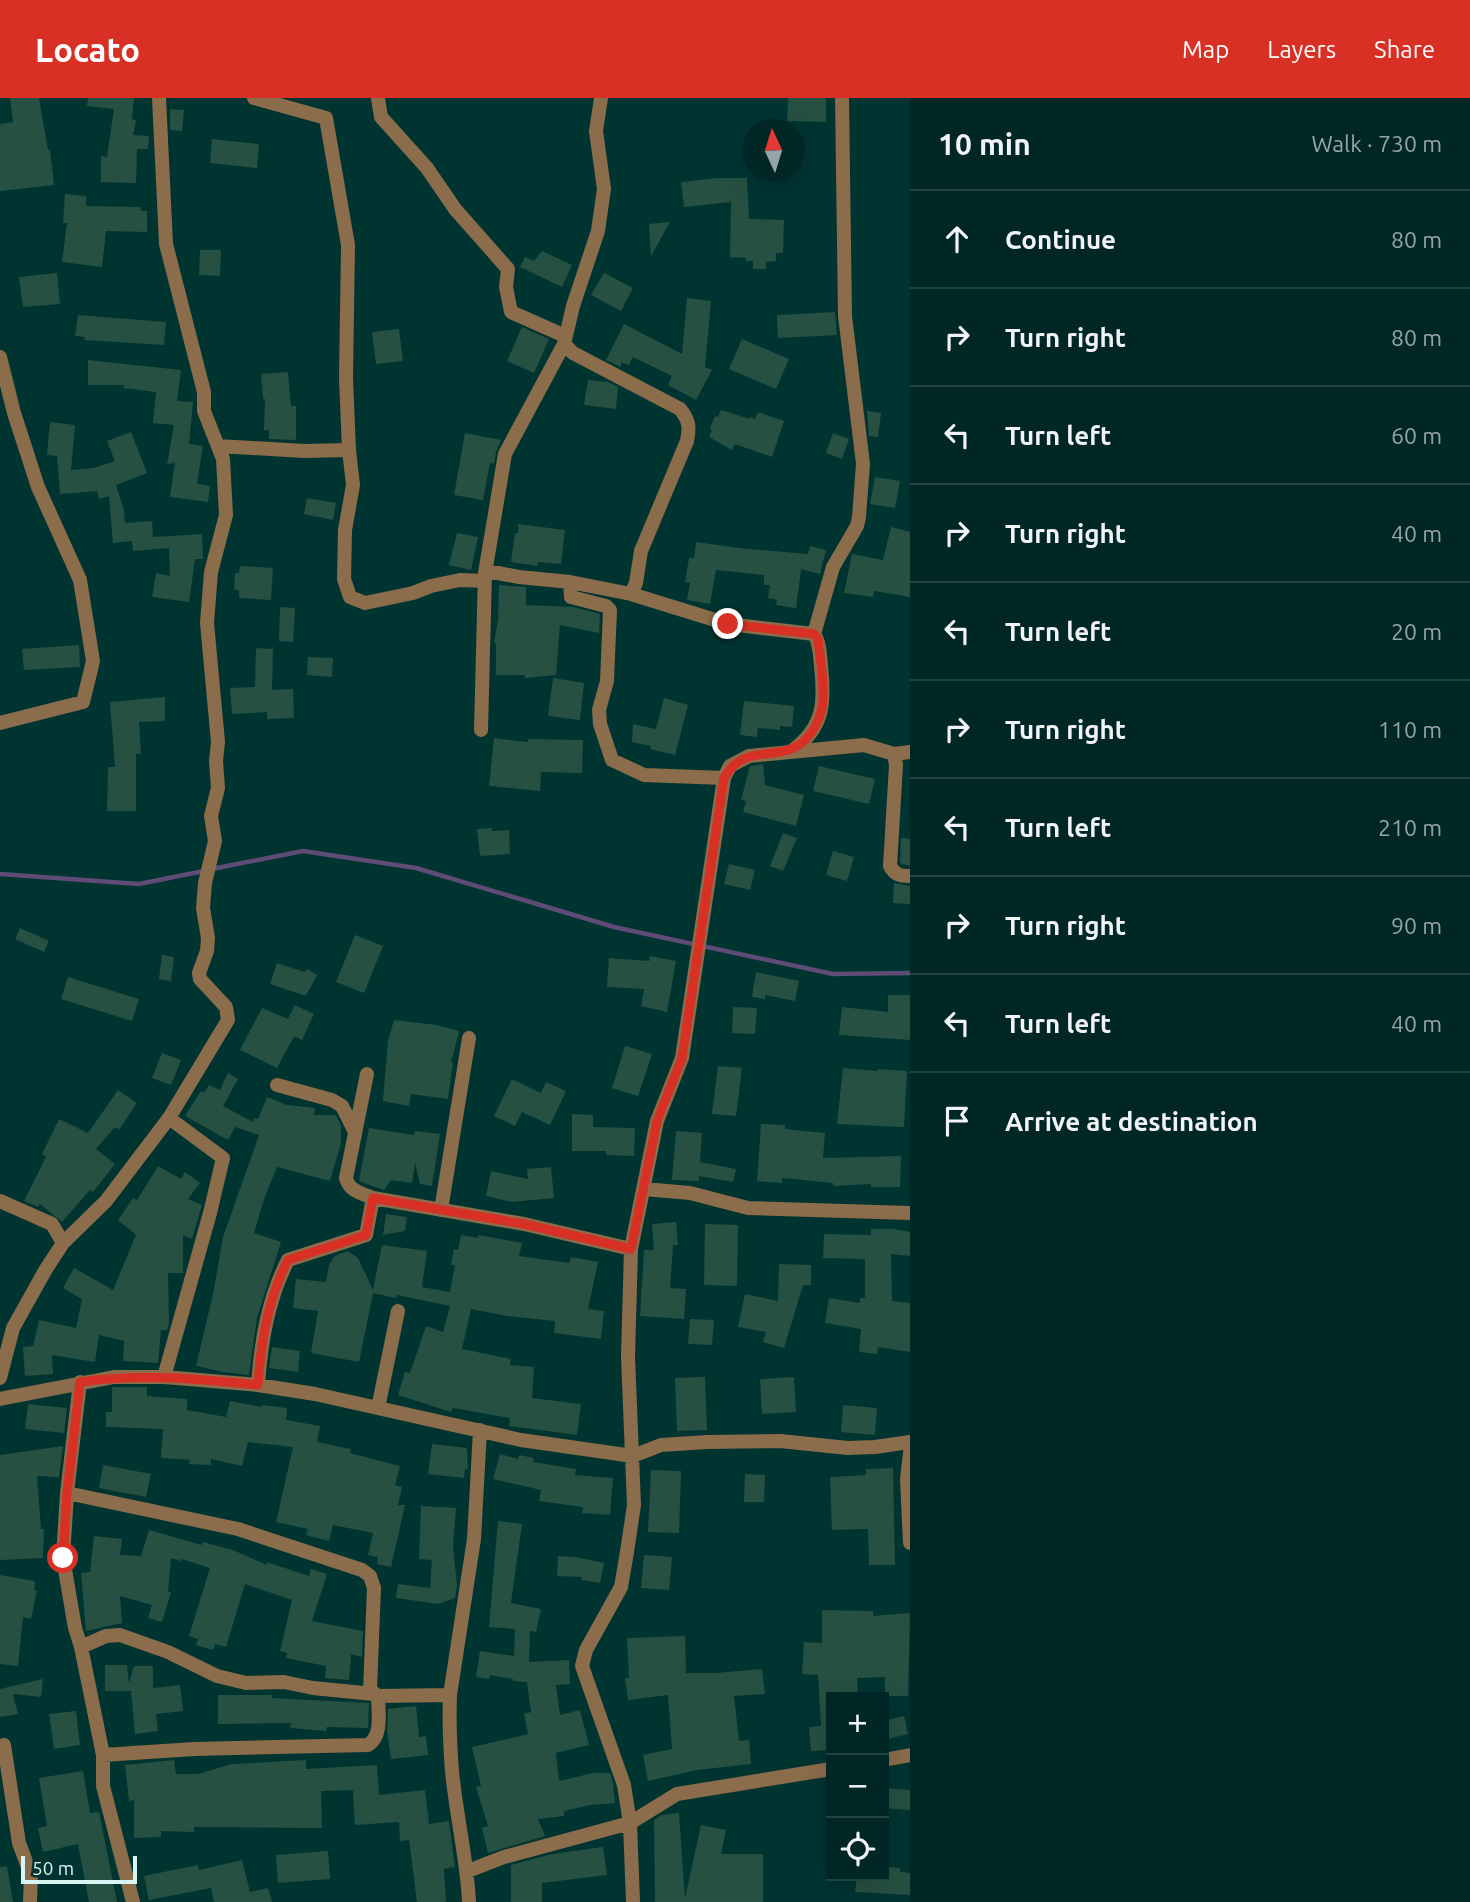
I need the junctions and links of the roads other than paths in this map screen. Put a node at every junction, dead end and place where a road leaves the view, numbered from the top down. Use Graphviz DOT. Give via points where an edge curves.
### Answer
graph roads {
  1 [pos="159,98"];
  2 [pos="254,98"];
  3 [pos="378,98"];
  4 [pos="601,98"];
  5 [pos="842,98"];
  6 [pos="564,340"];
  7 [pos="0,357"];
  8 [pos="218,446"];
  9 [pos="349,450"];
  10 [pos="485,577"];
  11 [pos="570,582"];
  12 [pos="631,594"];
  13 [pos="814,634"];
  14 [pos="0,723"];
  15 [pos="481,730"];
  16 [pos="792,751"];
  17 [pos="910,752"];
  18 [pos="894,754"];
  19 [pos="724,778"];
  20 [pos="910,876"];
  21 [pos="469,1038"];
  22 [pos="366,1074"];
  23 [pos="277,1085"];
  24 [pos="169,1118"];
  25 [pos="355,1132"];
  26 [pos="644,1189"];
  27 [pos="373,1198"];
  28 [pos="0,1201"];
  29 [pos="442,1210"];
  30 [pos="910,1213"];
  31 [pos="63,1243"];
  32 [pos="631,1249"];
  33 [pos="398,1311"];
  34 [pos="164,1377"];
  35 [pos="0,1378"];
  36 [pos="80,1382"];
  37 [pos="258,1385"];
  38 [pos="0,1399"];
  39 [pos="378,1408"];
  40 [pos="481,1430"];
  41 [pos="910,1442"];
  42 [pos="910,1452"];
  43 [pos="633,1456"];
  44 [pos="67,1493"];
  45 [pos="910,1543"];
  46 [pos="81,1647"];
  47 [pos="376,1695"];
  48 [pos="450,1695"];
  49 [pos="4,1745"];
  50 [pos="103,1755"];
  51 [pos="910,1755"];
  52 [pos="889,1759"];
  53 [pos="826,1770"];
  54 [pos="630,1823"];
  55 [pos="468,1871"];
  56 [pos="30,1902"];
  57 [pos="133,1902"];
  58 [pos="469,1902"];
  59 [pos="634,1902"];
  1 -- 8 [label="street" via="166,244 204,391 204,411"];
  2 -- 9 [label="street" via="326,117 348,245"];
  3 -- 6 [label="street" via="380,117 427,167 455,209 508,269 511,312"];
  4 -- 6 [label="street" via="596,131 604,189 598,232"];
  5 -- 13 [label="street" via="845,316 863,464 857,526 833,567"];
  6 -- 10 [label="street" via="505,454"];
  6 -- 12 [label="street" via="573,353 680,409 687,417 687,441 641,551"];
  7 -- 14 [label="street" via="38,487 80,580 93,661 83,702"];
  8 -- 9 [label="street"];
  8 -- 24 [label="street" via="226,515 211,572 207,623 218,788 212,816 215,841 203,908 207,951 199,973 226,1007 229,1020"];
  9 -- 10 [label="street" via="353,485 345,530 344,579 350,597 365,603"];
  10 -- 11 [label="street" via="498,573"];
  10 -- 15 [label="street"];
  11 -- 12 [label="street"];
  11 -- 19 [label="street" via="572,597 610,610 607,681 599,710 612,760 645,775"];
  12 -- 13 [label="street" via="728,624"];
  13 -- 16 [label="street" via="823,700 809,738"];
  16 -- 18 [label="street" via="864,745"];
  16 -- 19 [label="street" via="749,756 730,766"];
  17 -- 18 [label="street"];
  18 -- 20 [label="street" via="890,866 900,876"];
  19 -- 26 [label="street" via="682,1058 657,1121"];
  21 -- 29 [label="street"];
  22 -- 25 [label="street"];
  23 -- 25 [label="street" via="342,1106"];
  24 -- 31 [label="street" via="106,1200"];
  24 -- 34 [label="street" via="223,1158"];
  25 -- 27 [label="street" via="346,1178 354,1191"];
  26 -- 30 [label="street" via="691,1193 748,1208"];
  26 -- 32 [label="street"];
  27 -- 29 [label="street"];
  27 -- 37 [label="street" via="366,1235 288,1260 275,1286 260,1351"];
  28 -- 31 [label="street" via="52,1224"];
  29 -- 32 [label="street"];
  31 -- 35 [label="street" via="13,1328"];
  32 -- 43 [label="street" via="628,1357"];
  33 -- 39 [label="street"];
  34 -- 36 [label="street"];
  34 -- 37 [label="street"];
  36 -- 38 [label="street"];
  36 -- 44 [label="street"];
  37 -- 39 [label="street"];
  39 -- 40 [label="street"];
  40 -- 43 [label="street"];
  40 -- 48 [label="street" via="474,1539"];
  41 -- 43 [label="street" via="848,1448 780,1441 695,1443 660,1445"];
  42 -- 45 [label="street"];
  43 -- 54 [label="street" via="634,1505 621,1587 582,1665 624,1785"];
  44 -- 46 [label="street" via="63,1558"];
  44 -- 47 [label="street" via="239,1529 367,1573 374,1588 368,1685"];
  46 -- 47 [label="street" via="120,1635 217,1676 246,1683 284,1682"];
  46 -- 50 [label="street"];
  47 -- 48 [label="street"];
  47 -- 50 [label="street" via="377,1734 368,1745"];
  48 -- 55 [label="street" via="452,1772"];
  49 -- 56 [label="street" via="19,1843 31,1875"];
  50 -- 57 [label="street" via="103,1786"];
  51 -- 52 [label="street"];
  53 -- 54 [label="street" via="677,1794"];
  54 -- 55 [label="street"];
  54 -- 59 [label="street"];
  55 -- 58 [label="street"];
}
